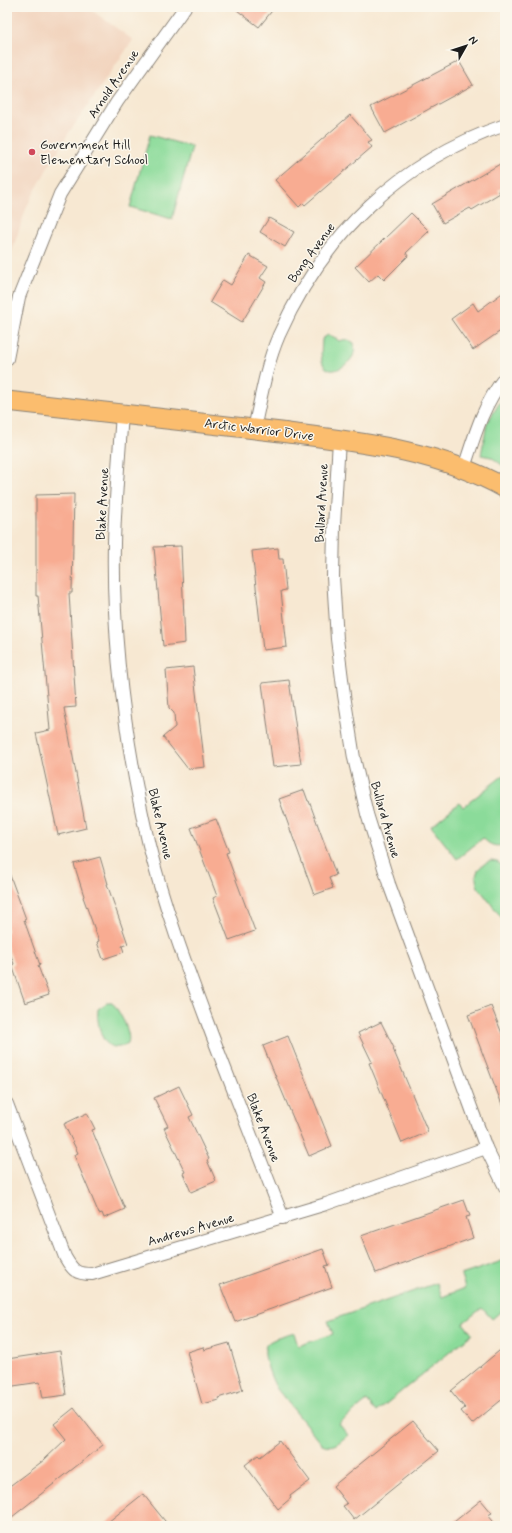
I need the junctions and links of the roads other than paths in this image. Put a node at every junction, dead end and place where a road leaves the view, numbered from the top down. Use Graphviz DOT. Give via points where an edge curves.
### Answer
graph roads {
  1 [pos="185,7"];
  2 [pos="505,125"];
  3 [pos="7,359"];
  4 [pos="505,377"];
  5 [pos="7,402"];
  6 [pos="122,414"];
  7 [pos="254,429"];
  8 [pos="339,440"];
  9 [pos="464,468"];
  10 [pos="505,488"];
  11 [pos="8,1111"];
  12 [pos="486,1148"];
  13 [pos="505,1188"];
  14 [pos="283,1218"];
  1 -- 3 [label="street, Arnold Avenue" via="117,102 60,194 19,297"];
  2 -- 7 [label="street, Bong Avenue" via="477,134 424,162 378,196 337,239 306,283 279,336 265,379"];
  4 -- 9 [label="street" via="484,409"];
  5 -- 6 [label="main road, Arctic Warrior Drive"];
  6 -- 7 [label="main road, Arctic Warrior Drive"];
  6 -- 14 [label="street, Blake Avenue" via="114,543 116,625 129,746 139,797 161,890 181,952"];
  7 -- 8 [label="main road, Arctic Warrior Drive"];
  8 -- 9 [label="main road, Arctic Warrior Drive" via="403,450"];
  8 -- 12 [label="street, Bullard Avenue" via="333,576 337,639 354,758 367,814 389,884"];
  9 -- 10 [label="main road, Arctic Warrior Drive"];
  11 -- 14 [label="street, Andrews Avenue" via="65,1257 71,1268 81,1274 92,1274"];
  12 -- 13 [label="street, Bullard Avenue"];
  12 -- 14 [label="street, Andrews Avenue"];
}
